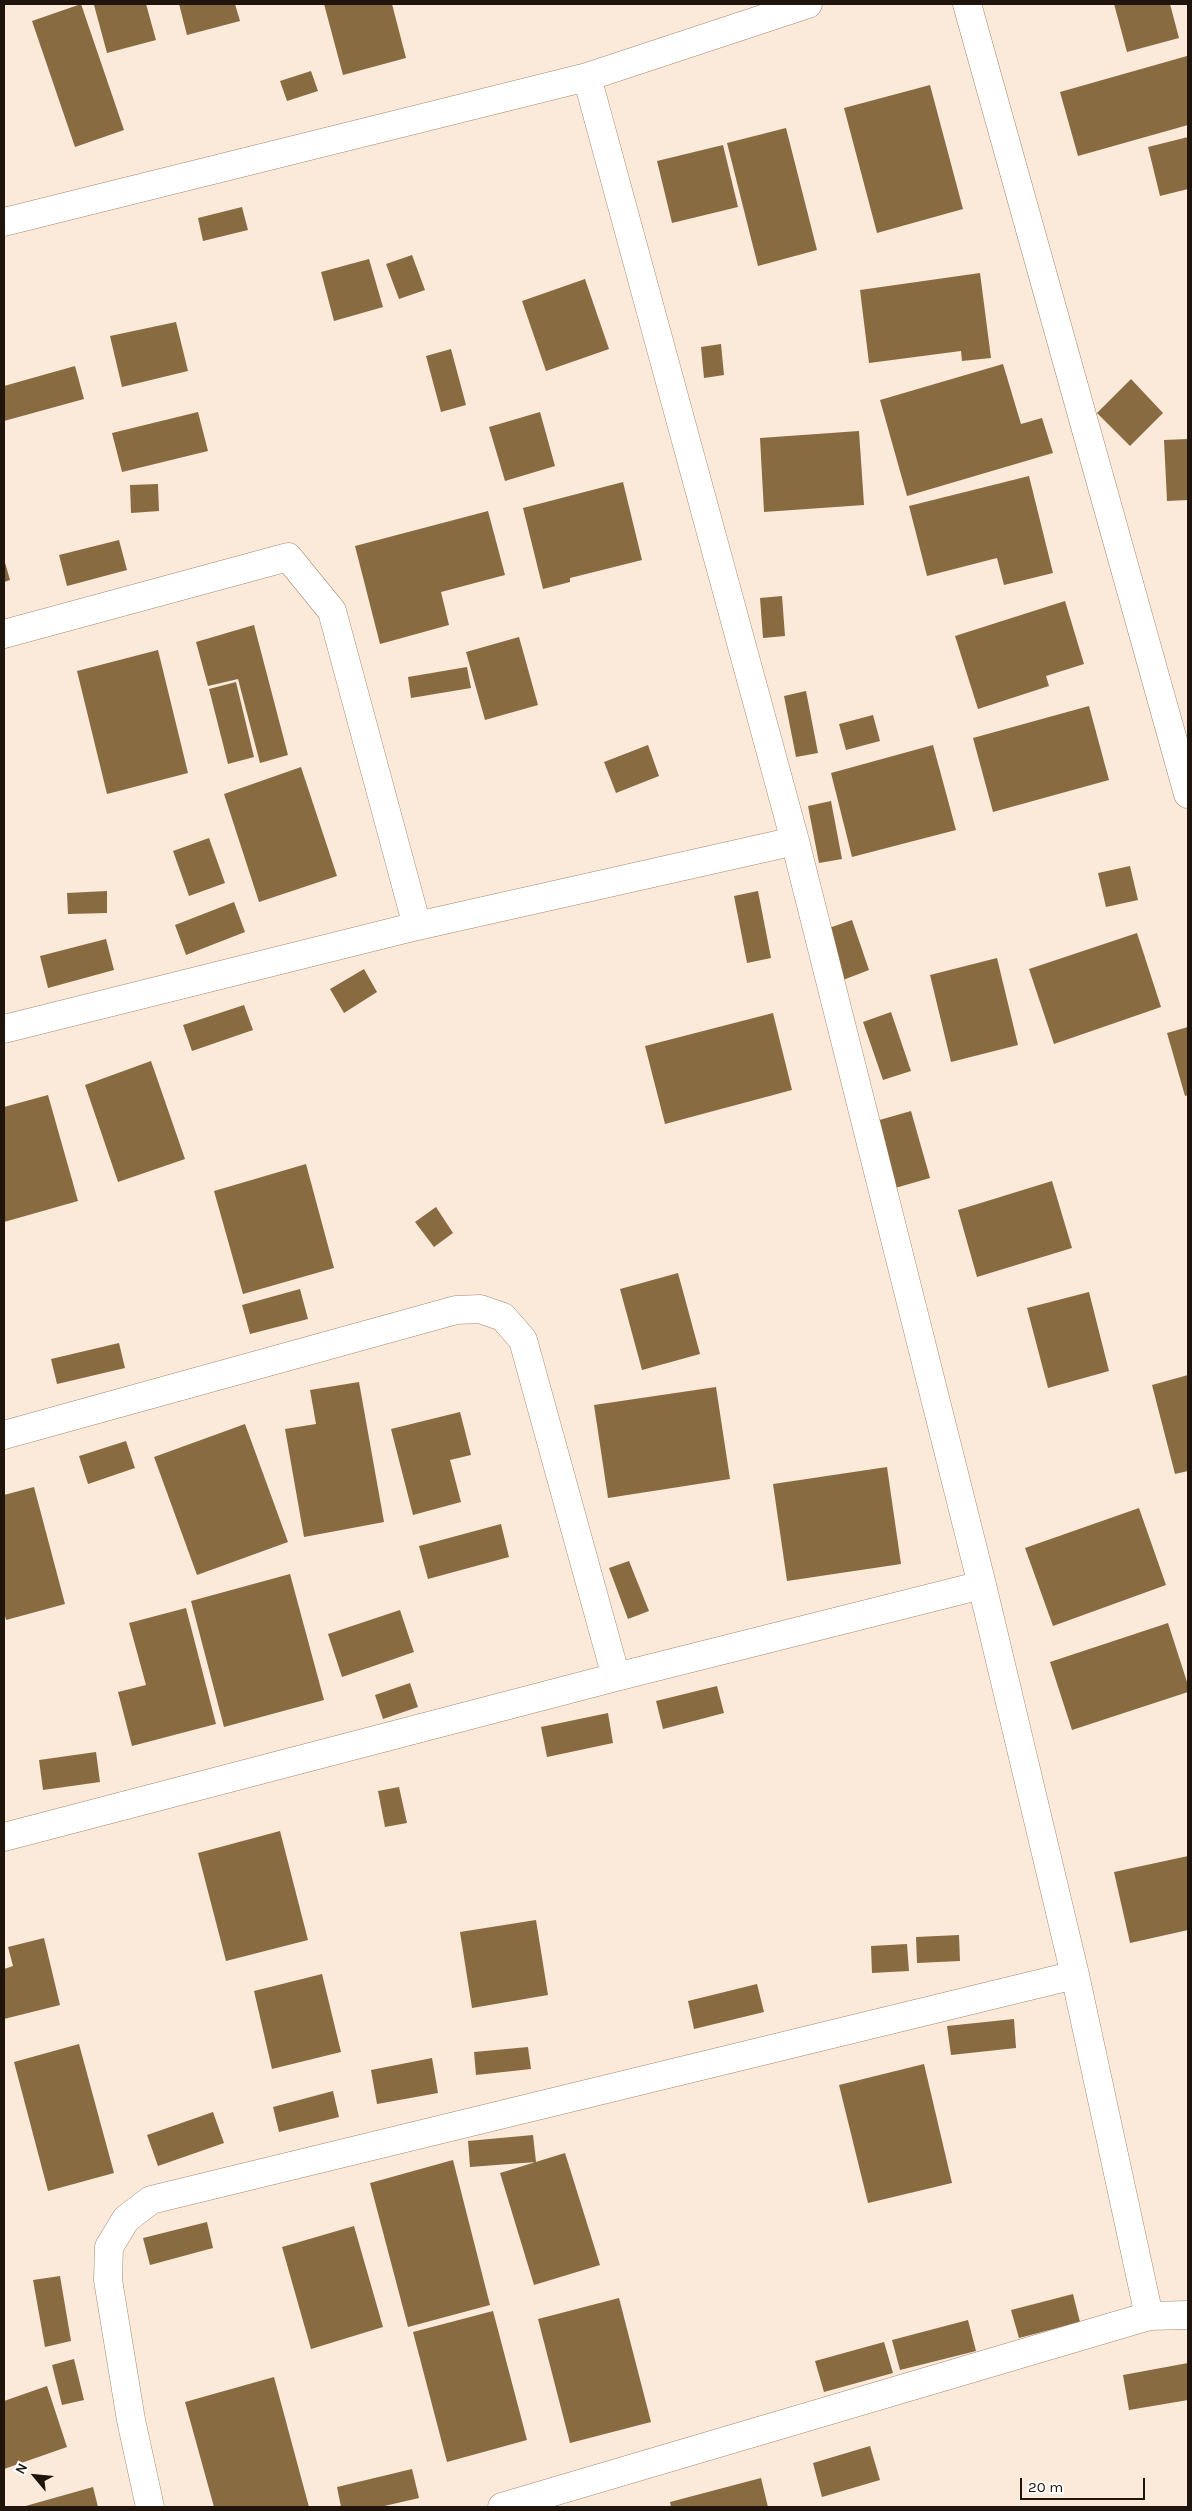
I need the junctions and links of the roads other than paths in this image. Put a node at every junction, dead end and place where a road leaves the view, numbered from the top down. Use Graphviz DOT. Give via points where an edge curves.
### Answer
graph roads {
  1 [pos="808,4"];
  2 [pos="967,4"];
  3 [pos="587,77"];
  4 [pos="4,222"];
  5 [pos="4,634"];
  6 [pos="1188,794"];
  7 [pos="795,841"];
  8 [pos="417,926"];
  9 [pos="4,1029"];
  10 [pos="4,1434"];
  11 [pos="982,1585"];
  12 [pos="616,1677"];
  13 [pos="4,1837"];
  14 [pos="1075,1975"];
  15 [pos="1188,2315"];
  16 [pos="1150,2316"];
  17 [pos="150,2507"];
  18 [pos="502,2507"];
  1 -- 3 [label="street"];
  2 -- 6 [label="street"];
  3 -- 4 [label="street"];
  3 -- 7 [label="street"];
  5 -- 8 [label="street" via="288,557 332,611"];
  7 -- 8 [label="street"];
  7 -- 11 [label="street"];
  8 -- 9 [label="street"];
  10 -- 12 [label="street" via="456,1310 480,1309 503,1317 523,1340"];
  11 -- 12 [label="street"];
  11 -- 14 [label="street"];
  12 -- 13 [label="street"];
  14 -- 16 [label="street"];
  14 -- 17 [label="street" via="151,2200 126,2218 109,2247 108,2280 131,2420"];
  15 -- 16 [label="street"];
  16 -- 18 [label="street"];
}
